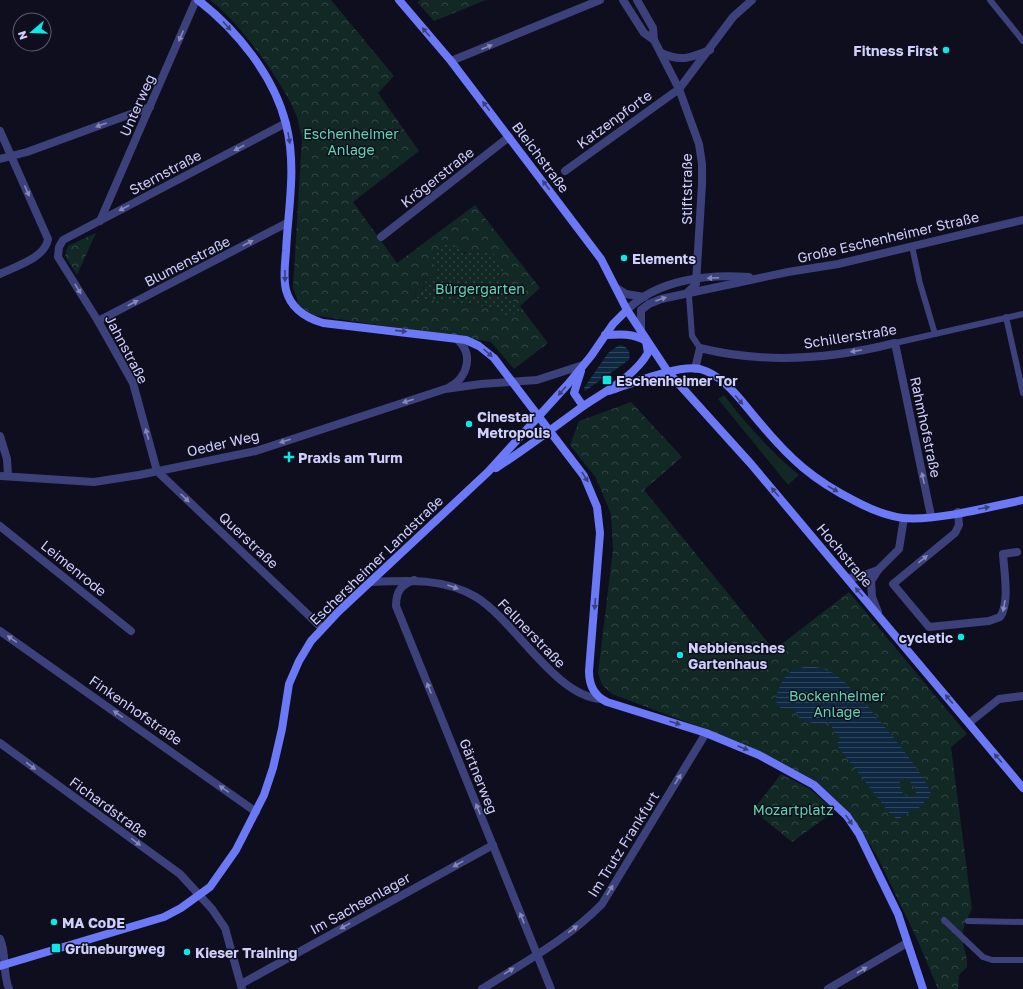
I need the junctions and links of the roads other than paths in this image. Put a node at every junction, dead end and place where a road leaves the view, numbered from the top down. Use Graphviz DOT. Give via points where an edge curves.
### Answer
graph roads {
  1 [pos="197,0"];
  2 [pos="399,0"];
  3 [pos="600,0"];
  4 [pos="623,0"];
  5 [pos="637,0"];
  6 [pos="752,0"];
  7 [pos="990,0"];
  8 [pos="654,40"];
  9 [pos="1023,42"];
  10 [pos="711,49"];
  11 [pos="661,53"];
  12 [pos="451,61"];
  13 [pos="679,89"];
  14 [pos="150,107"];
  15 [pos="286,123"];
  16 [pos="0,131"];
  17 [pos="509,137"];
  18 [pos="11,156"];
  19 [pos="0,159"];
  20 [pos="565,171"];
  21 [pos="1023,220"];
  22 [pos="100,221"];
  23 [pos="287,223"];
  24 [pos="381,236"];
  25 [pos="912,246"];
  26 [pos="59,247"];
  27 [pos="0,274"];
  28 [pos="696,278"];
  29 [pos="758,278"];
  30 [pos="616,288"];
  31 [pos="689,294"];
  32 [pos="645,297"];
  33 [pos="627,310"];
  34 [pos="1023,314"];
  35 [pos="1006,318"];
  36 [pos="98,321"];
  37 [pos="641,332"];
  38 [pos="935,334"];
  39 [pos="605,335"];
  40 [pos="454,337"];
  41 [pos="646,341"];
  42 [pos="895,343"];
  43 [pos="700,348"];
  44 [pos="583,365"];
  45 [pos="695,369"];
  46 [pos="668,372"];
  47 [pos="513,382"];
  48 [pos="445,389"];
  49 [pos="610,391"];
  50 [pos="1023,393"];
  51 [pos="583,406"];
  52 [pos="540,416"];
  53 [pos="551,430"];
  54 [pos="0,436"];
  55 [pos="158,471"];
  56 [pos="488,472"];
  57 [pos="4,476"];
  58 [pos="1023,500"];
  59 [pos="958,512"];
  60 [pos="931,516"];
  61 [pos="904,518"];
  62 [pos="0,526"];
  63 [pos="1020,551"];
  64 [pos="878,570"];
  65 [pos="847,578"];
  66 [pos="414,580"];
  67 [pos="372,582"];
  68 [pos="880,616"];
  69 [pos="322,628"];
  70 [pos="0,631"];
  71 [pos="131,631"];
  72 [pos="1023,696"];
  73 [pos="601,699"];
  74 [pos="969,723"];
  75 [pos="706,733"];
  76 [pos="0,743"];
  77 [pos="1022,784"];
  78 [pos="256,812"];
  79 [pos="493,845"];
  80 [pos="200,896"];
  81 [pos="944,920"];
  82 [pos="968,921"];
  83 [pos="1023,922"];
  84 [pos="0,939"];
  85 [pos="907,944"];
  86 [pos="537,954"];
  87 [pos="1023,960"];
  88 [pos="2,965"];
  89 [pos="242,986"];
  90 [pos="10,989"];
  91 [pos="482,989"];
  92 [pos="552,989"];
  93 [pos="828,989"];
  94 [pos="923,989"];
  1 -- 14 [label="street, Unterweg, one-way"];
  1 -- 15 [label="main road, one-way" via="222,20 251,56 277,100"];
  12 -- 2 [label="main road, Bleichstraße, one-way"];
  12 -- 3 [label="street, one-way"];
  4 -- 8 [label="street" via="644,33"];
  5 -- 8 [label="street" via="653,28"];
  6 -- 10 [label="street" via="733,17"];
  7 -- 9 [label="street"];
  8 -- 11 [label="street, Stiftstraße"];
  10 -- 11 [label="street" via="683,59"];
  10 -- 13 [label="street"];
  11 -- 13 [label="street, Stiftstraße"];
  17 -- 12 [label="main road, Bleichstraße, one-way"];
  13 -- 20 [label="street, Katzenpforte"];
  13 -- 28 [label="street, Stiftstraße" via="693,123 702,164"];
  14 -- 18 [label="street, one-way"];
  14 -- 22 [label="street, Unterweg"];
  15 -- 22 [label="street, Sternstraße, one-way"];
  15 -- 23 [label="main road, one-way" via="292,157"];
  16 -- 18 [label="street"];
  17 -- 24 [label="street, Krögerstraße"];
  30 -- 17 [label="main road, Bleichstraße, one-way" via="601,259"];
  18 -- 19 [label="street"];
  18 -- 27 [label="street, one-way" via="48,238 47,245 40,253"];
  21 -- 25 [label="street, Große Eschenheimer Straße"];
  22 -- 26 [label="street, Sternstraße" via="63,240"];
  36 -- 23 [label="street, Blumenstraße, one-way"];
  23 -- 40 [label="main road, one-way" via="286,291 293,305 308,318 323,323"];
  25 -- 29 [label="street, Große Eschenheimer Straße" via="838,264"];
  25 -- 38 [label="street"];
  26 -- 36 [label="street, Jahnstraße, one-way" via="58,257"];
  29 -- 28 [label="street, Große Eschenheimer Straße, one-way"];
  28 -- 31 [label="street, Stiftstraße" via="696,284"];
  28 -- 32 [label="street, Große Eschenheimer Straße" via="664,287"];
  29 -- 31 [label="street, Große Eschenheimer Straße"];
  30 -- 32 [label="street" via="626,294"];
  30 -- 33 [label="main road, Bleichstraße"];
  37 -- 31 [label="street, Große Eschenheimer Straße, one-way" via="640,315 644,307 661,298"];
  31 -- 43 [label="street" via="692,336"];
  32 -- 33 [label="street, Große Eschenheimer Straße"];
  33 -- 37 [label="main road, Bleichstraße"];
  33 -- 39 [label="main road, Große Eschenheimer Straße"];
  34 -- 35 [label="street, Schillerstraße"];
  35 -- 38 [label="street, Schillerstraße"];
  35 -- 50 [label="street"];
  55 -- 36 [label="street, Jahnstraße, one-way" via="133,384"];
  37 -- 41 [label="main road, Bleichstraße"];
  38 -- 42 [label="street, Schillerstraße"];
  39 -- 41 [label="main road" via="629,334"];
  39 -- 44 [label="main road"];
  40 -- 47 [label="main road, one-way" via="484,349"];
  40 -- 48 [label="street, Oeder Weg" via="464,346 467,364 459,380"];
  41 -- 46 [label="main road, Hochstraße"];
  41 -- 49 [label="main road" via="648,353 645,359"];
  42 -- 43 [label="street, Schillerstraße, one-way" via="818,356 782,358 738,355"];
  60 -- 42 [label="street, Rahmhofstraße, one-way"];
  43 -- 45 [label="street"];
  44 -- 47 [label="street" via="537,380"];
  44 -- 51 [label="main road" via="574,393"];
  44 -- 52 [label="main road, one-way"];
  45 -- 46 [label="main road" via="682,368"];
  45 -- 61 [label="main road, one-way" via="716,377 729,388 782,450 810,475 866,507"];
  46 -- 49 [label="main road"];
  65 -- 46 [label="main road, Hochstraße, one-way" via="752,464"];
  47 -- 48 [label="street, Oeder Weg"];
  47 -- 52 [label="main road"];
  48 -- 55 [label="street, Oeder Weg, one-way" via="256,451"];
  49 -- 51 [label="main road"];
  51 -- 53 [label="main road"];
  52 -- 53 [label="main road"];
  52 -- 56 [label="main road, Eschersheimer Landstraße"];
  53 -- 56 [label="main road, Eschersheimer Landstraße" via="528,448"];
  53 -- 73 [label="main road, one-way" via="584,476 592,490 598,512 600,540 589,671 590,683"];
  54 -- 57 [label="street" via="7,459"];
  55 -- 57 [label="street, Oeder Weg" via="94,482"];
  55 -- 69 [label="street, Querstraße, one-way"];
  56 -- 67 [label="main road, Eschersheimer Landstraße"];
  59 -- 58 [label="main road, one-way"];
  59 -- 60 [label="main road"];
  63 -- 59 [label="street, one-way" via="1003,554 1005,607 1000,617 989,621 929,627 893,584 955,534 959,525"];
  60 -- 61 [label="main road"];
  61 -- 64 [label="street" via="899,549"];
  62 -- 71 [label="street, Leimenrode"];
  64 -- 65 [label="street" via="859,577"];
  64 -- 68 [label="street" via="872,581 871,591"];
  68 -- 65 [label="main road, Hochstraße, one-way"];
  66 -- 67 [label="street, Fellnerstraße"];
  66 -- 73 [label="street, Fellnerstraße, one-way" via="446,584 475,597 491,608 561,680 579,692 594,699"];
  79 -- 66 [label="street, Gärtnerweg, one-way" via="396,606 398,591 403,585"];
  67 -- 69 [label="main road, Eschersheimer Landstraße"];
  74 -- 68 [label="main road, Hochstraße, one-way"];
  69 -- 78 [label="main road, Eschersheimer Landstraße" via="299,661 290,684 273,768"];
  78 -- 70 [label="street, Finkenhofstraße, one-way"];
  72 -- 74 [label="street" via="998,699"];
  73 -- 75 [label="main road, one-way"];
  77 -- 74 [label="main road, Hochstraße, one-way"];
  75 -- 85 [label="main road, one-way" via="759,755 814,785 842,811 859,834 871,858 898,914"];
  86 -- 75 [label="street, Im Trutz Frankfurt, one-way" via="586,920 602,904"];
  76 -- 80 [label="street, Fichardstraße, one-way" via="180,874"];
  78 -- 80 [label="main road, Eschersheimer Landstraße" via="227,865"];
  86 -- 79 [label="street, Gärtnerweg, one-way"];
  79 -- 89 [label="street, Im Sachsenlager, one-way"];
  80 -- 88 [label="main road, Eschersheimer Landstraße" via="164,917"];
  80 -- 89 [label="street" via="225,928"];
  81 -- 87 [label="street" via="983,957 992,960"];
  82 -- 83 [label="street"];
  84 -- 88 [label="street" via="3,946"];
  93 -- 85 [label="street, one-way"];
  85 -- 94 [label="main road"];
  91 -- 86 [label="street, Im Trutz Frankfurt, one-way"];
  86 -- 92 [label="street, Gärtnerweg"];
  88 -- 90 [label="street"];
}
